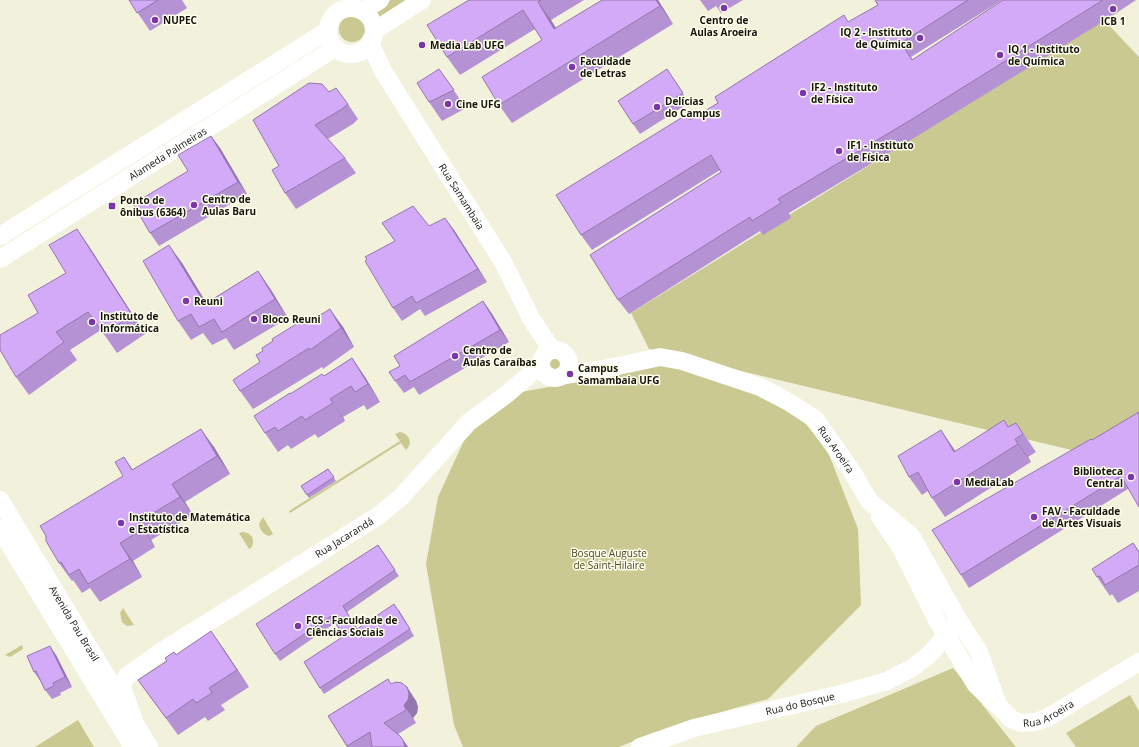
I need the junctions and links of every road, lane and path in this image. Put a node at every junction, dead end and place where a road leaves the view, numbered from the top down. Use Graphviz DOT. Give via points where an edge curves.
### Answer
graph roads {
  1 [pos="380,0"];
  2 [pos="422,0"];
  3 [pos="363,10"];
  4 [pos="327,31"];
  5 [pos="372,37"];
  6 [pos="335,48"];
  7 [pos="0,236"];
  8 [pos="0,259"];
  9 [pos="552,350"];
  10 [pos="541,365"];
  11 [pos="562,372"];
  12 [pos="507,394"];
  13 [pos="0,500"];
  14 [pos="869,501"];
  15 [pos="0,529"];
  16 [pos="959,621"];
  17 [pos="946,635"];
  18 [pos="159,653"];
  19 [pos="1139,662"];
  20 [pos="100,666"];
  21 [pos="998,705"];
  22 [pos="134,721"];
  23 [pos="133,747"];
  24 [pos="149,747"];
  25 [pos="640,747"];
  1 -- 3 [label="street"];
  2 -- 5 [label="street"];
  3 -- 4 [label="street" via="349,7 336,12 328,24"];
  3 -- 5 [label="street" via="372,20"];
  4 -- 6 [label="street"];
  4 -- 7 [label="street, Alameda Palmeiras"];
  5 -- 6 [label="street" via="363,50 356,53 349,54"];
  5 -- 9 [label="street, Rua Samambaia" via="383,71 503,262 532,320"];
  6 -- 8 [label="street, Alameda Palmeiras"];
  9 -- 10 [label="street" via="544,356"];
  9 -- 11 [label="street" via="565,354"];
  10 -- 11 [label="street" via="544,374"];
  10 -- 12 [label="street"];
  11 -- 12 [label="street"];
  11 -- 14 [label="street, Rua Aroeira" via="604,369 660,357 682,361 760,387 815,419 853,473"];
  12 -- 18 [label="street, Rua Jacarandá" via="469,422 401,497 378,516"];
  13 -- 20 [label="street, Avenida Pau Brasil"];
  14 -- 16 [label="street, Rua Aroeira" via="911,536"];
  14 -- 17 [label="street" via="901,548"];
  15 -- 23 [label="street, Avenida Pau Brasil"];
  16 -- 17 [label="street"];
  16 -- 21 [label="street, Rua Aroeira" via="978,652"];
  17 -- 21 [label="street" via="976,685"];
  17 -- 25 [label="street, Rua do Bosque" via="931,653 912,668 887,681 694,728"];
  18 -- 20 [label="street" via="118,673 110,673"];
  18 -- 22 [label="street" via="128,675 123,683 123,694"];
  19 -- 21 [label="street, Rua Aroeira" via="1047,718 1035,722 1021,723 1011,719"];
  20 -- 22 [label="street, Avenida Pau Brasil"];
  22 -- 24 [label="street, Avenida Pau Brasil"];
}
